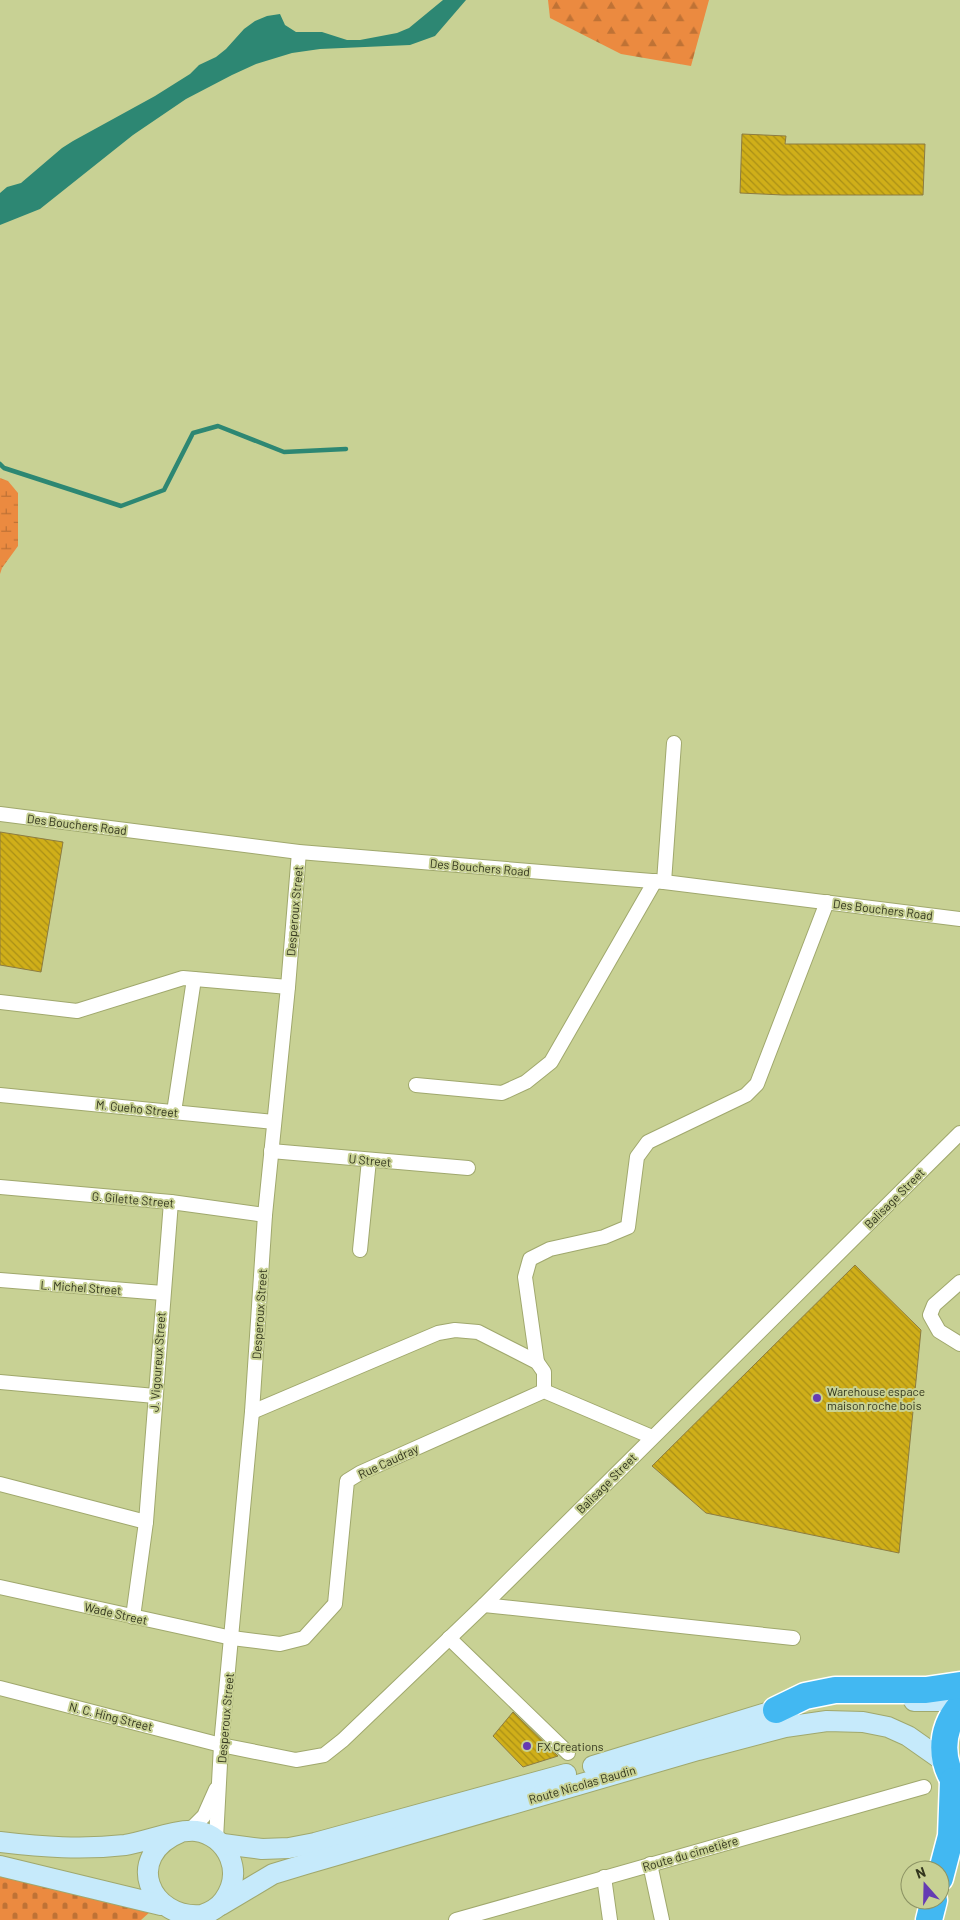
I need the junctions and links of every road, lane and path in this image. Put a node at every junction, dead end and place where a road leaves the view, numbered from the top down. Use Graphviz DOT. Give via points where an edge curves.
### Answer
graph roads {
  1 [pos="674,743"];
  2 [pos="0,814"];
  3 [pos="299,852"];
  4 [pos="659,881"];
  5 [pos="827,902"];
  6 [pos="960,919"];
  7 [pos="194,980"];
  8 [pos="288,987"];
  9 [pos="0,1002"];
  10 [pos="416,1085"];
  11 [pos="0,1095"];
  12 [pos="174,1112"];
  13 [pos="274,1122"];
  14 [pos="960,1133"];
  15 [pos="271,1151"];
  16 [pos="369,1160"];
  17 [pos="468,1168"];
  18 [pos="0,1187"];
  19 [pos="171,1202"];
  20 [pos="265,1214"];
  21 [pos="360,1250"];
  22 [pos="0,1280"];
  23 [pos="960,1282"];
  24 [pos="163,1293"];
  25 [pos="960,1344"];
  26 [pos="536,1362"];
  27 [pos="0,1382"];
  28 [pos="544,1391"];
  29 [pos="155,1396"];
  30 [pos="252,1412"];
  31 [pos="652,1437"];
  32 [pos="0,1484"];
  33 [pos="146,1522"];
  34 [pos="0,1587"];
  35 [pos="484,1605"];
  36 [pos="133,1617"];
  37 [pos="232,1638"];
  38 [pos="450,1638"];
  39 [pos="792,1638"];
  40 [pos="960,1686"];
  41 [pos="0,1688"];
  42 [pos="960,1701"];
  43 [pos="960,1706"];
  44 [pos="776,1710"];
  45 [pos="221,1745"];
  46 [pos="568,1753"];
  47 [pos="221,1776"];
  48 [pos="953,1777"];
  49 [pos="924,1787"];
  50 [pos="184,1832"];
  51 [pos="0,1842"];
  52 [pos="219,1842"];
  53 [pos="945,1860"];
  54 [pos="650,1864"];
  55 [pos="0,1866"];
  56 [pos="604,1878"];
  57 [pos="165,1912"];
  58 [pos="210,1912"];
  59 [pos="456,1920"];
  60 [pos="610,1920"];
  61 [pos="662,1920"];
  1 -- 4 [label="street"];
  2 -- 3 [label="street, Des Bouchers Road"];
  3 -- 4 [label="street, Des Bouchers Road"];
  3 -- 8 [label="street, Desperoux Street"];
  4 -- 5 [label="street, Des Bouchers Road"];
  4 -- 10 [label="street" via="551,1062 526,1082 502,1093"];
  5 -- 6 [label="street, Des Bouchers Road"];
  5 -- 26 [label="street" via="757,1084 746,1095 648,1142 637,1157 628,1227 604,1237 550,1249 530,1259 525,1277"];
  7 -- 8 [label="street"];
  7 -- 9 [label="street" via="183,978 77,1012"];
  7 -- 12 [label="street"];
  8 -- 13 [label="street, Desperoux Street"];
  11 -- 12 [label="street, M. Gueho Street"];
  12 -- 13 [label="street, M. Gueho Street"];
  13 -- 15 [label="street, Desperoux Street"];
  14 -- 31 [label="street, Balisage Street"];
  15 -- 16 [label="street, U Street"];
  15 -- 20 [label="street, Desperoux Street"];
  16 -- 17 [label="street, U Street"];
  16 -- 21 [label="street"];
  18 -- 19 [label="street, G. Gilette Street"];
  19 -- 20 [label="street, G. Gilette Street"];
  19 -- 24 [label="street, J. Vigoureux Street"];
  20 -- 30 [label="street, Desperoux Street"];
  22 -- 24 [label="street, L. Michel Street"];
  23 -- 25 [label="street" via="934,1305 930,1315 938,1331"];
  24 -- 29 [label="street, J. Vigoureux Street"];
  26 -- 28 [label="street" via="544,1372"];
  26 -- 30 [label="street" via="478,1332 454,1330 438,1333"];
  27 -- 29 [label="street"];
  28 -- 31 [label="street"];
  28 -- 37 [label="street, Rue Caudray" via="346,1482 336,1604 304,1638 280,1644"];
  29 -- 33 [label="street, J. Vigoureux Street"];
  30 -- 37 [label="street, Desperoux Street"];
  31 -- 35 [label="street, Balisage Street"];
  32 -- 33 [label="street"];
  33 -- 36 [label="street, J. Vigoureux Street"];
  34 -- 36 [label="street, Wade Street"];
  35 -- 38 [label="street, Balisage Street"];
  35 -- 39 [label="street"];
  36 -- 37 [label="street, Wade Street"];
  37 -- 45 [label="street, Desperoux Street"];
  38 -- 45 [label="street, Balisage Street" via="324,1755 296,1760"];
  38 -- 46 [label="street"];
  40 -- 44 [label="highway" via="926,1690 835,1690 804,1696"];
  41 -- 45 [label="street, N. C. Hing Street"];
  42 -- 44 [label="main road, Route Nicolas Baudin" via="837,1700"];
  43 -- 48 [label="highway" via="946,1729 943,1745"];
  44 -- 52 [label="main road, Route Nicolas Baudin" via="575,1772 315,1843 262,1849"];
  45 -- 47 [label="street, Desperoux Street"];
  47 -- 50 [label="street" via="204,1816"];
  47 -- 52 [label="street, Desperoux Street"];
  48 -- 53 [label="highway" via="951,1836"];
  48 -- 58 [label="main road, Route Nicolas Baudin" via="908,1736 888,1727 863,1722 827,1721 785,1728 698,1750 273,1874"];
  49 -- 54 [label="street, Route du cimetière"];
  50 -- 51 [label="main road" via="133,1844 94,1848"];
  50 -- 52 [label="main road" via="195,1831"];
  50 -- 57 [label="main road" via="168,1837 151,1858 149,1887"];
  52 -- 58 [label="main road" via="233,1865 233,1879 229,1893"];
  54 -- 56 [label="street, Route du cimetière"];
  54 -- 61 [label="street"];
  55 -- 57 [label="main road"];
  56 -- 59 [label="street, Route du cimetière"];
  56 -- 60 [label="street"];
  57 -- 58 [label="main road" via="194,1917"];
}
